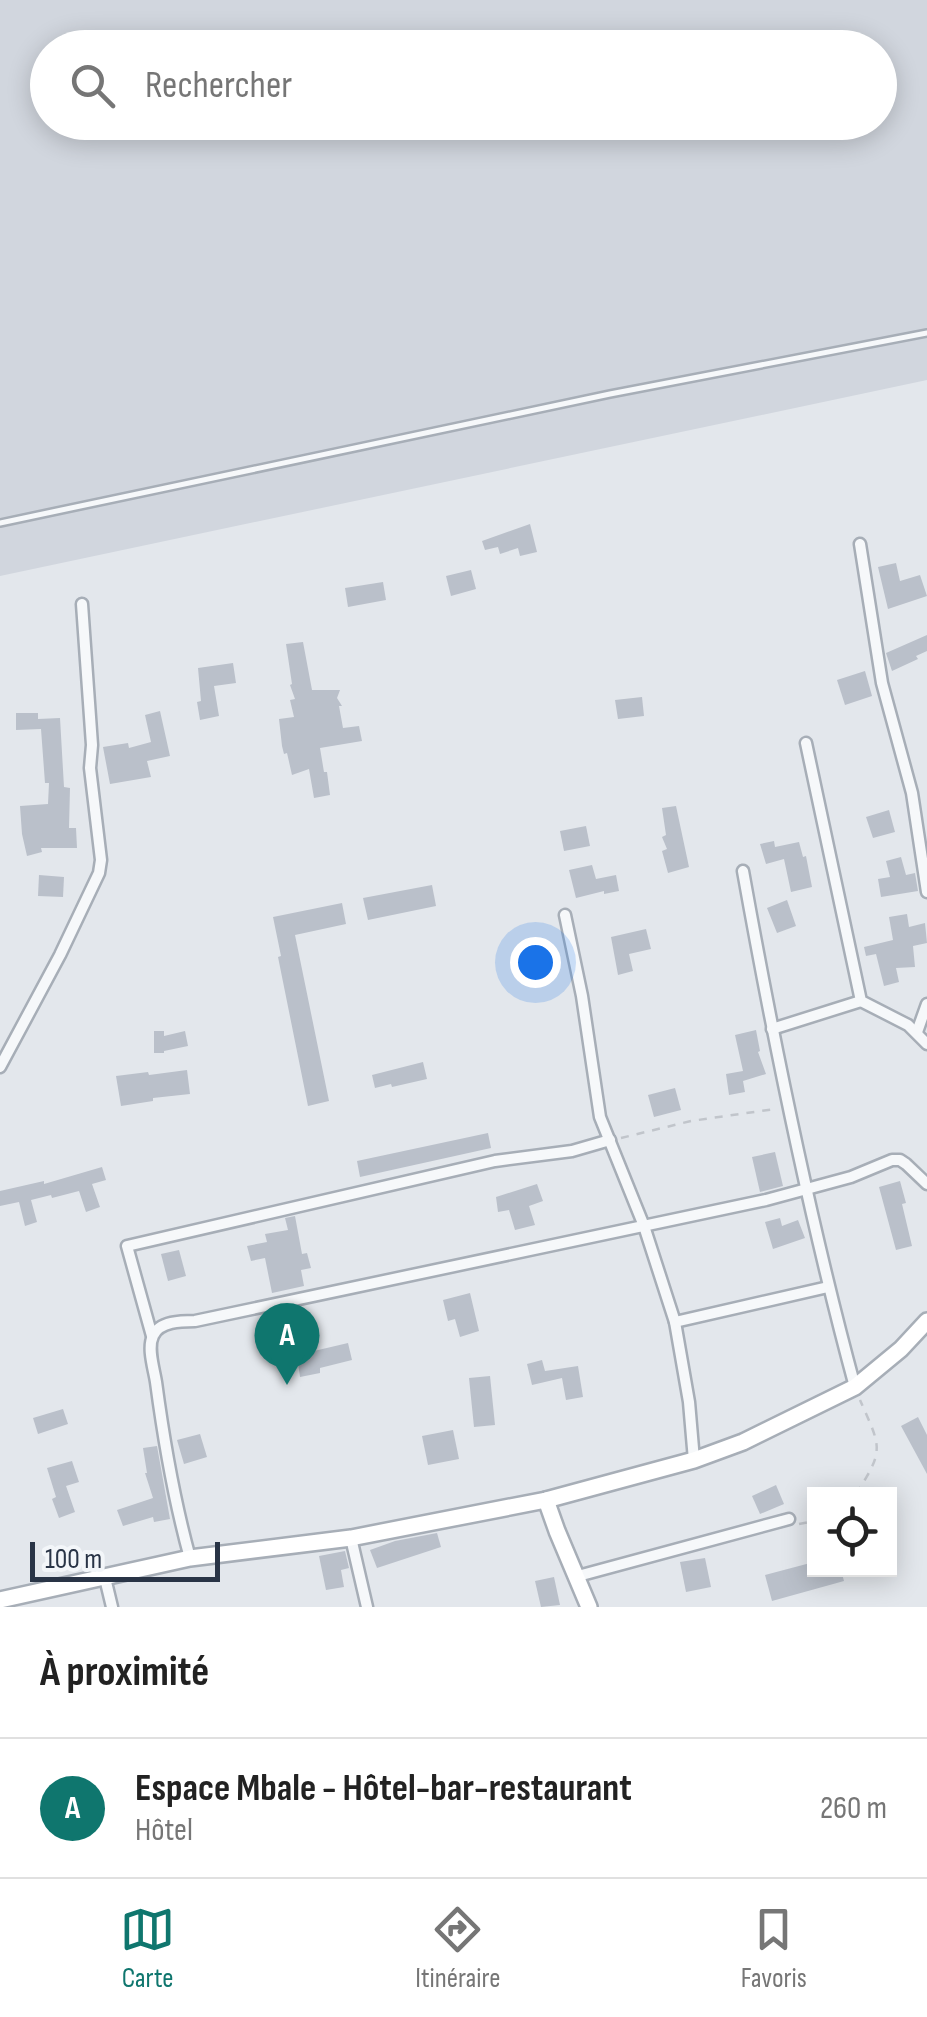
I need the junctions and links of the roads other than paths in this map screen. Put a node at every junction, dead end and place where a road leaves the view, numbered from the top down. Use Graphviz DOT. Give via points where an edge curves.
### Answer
graph roads {
  1 [pos="927,332"];
  2 [pos="0,523"];
  3 [pos="860,544"];
  4 [pos="82,604"];
  5 [pos="806,743"];
  6 [pos="744,871"];
  7 [pos="927,892"];
  8 [pos="565,915"];
  9 [pos="861,1001"];
  10 [pos="927,1004"];
  11 [pos="772,1028"];
  12 [pos="917,1032"];
  13 [pos="927,1044"];
  14 [pos="0,1067"];
  15 [pos="610,1140"];
  16 [pos="927,1184"];
  17 [pos="808,1189"];
  18 [pos="644,1226"];
  19 [pos="828,1287"];
  20 [pos="927,1321"];
  21 [pos="674,1322"];
  22 [pos="152,1336"];
  23 [pos="854,1386"];
  24 [pos="694,1460"];
  25 [pos="546,1500"];
  26 [pos="789,1518"];
  27 [pos="351,1538"];
  28 [pos="190,1558"];
  29 [pos="578,1576"];
  30 [pos="104,1578"];
  31 [pos="0,1600"];
  32 [pos="112,1607"];
  33 [pos="367,1607"];
  34 [pos="589,1607"];
  1 -- 2 [label="lane"];
  3 -- 7 [label="street"];
  4 -- 14 [label="street" via="99,873"];
  5 -- 9 [label="street"];
  6 -- 11 [label="street"];
  8 -- 15 [label="street" via="600,1117"];
  9 -- 11 [label="street"];
  9 -- 12 [label="street"];
  10 -- 12 [label="street"];
  11 -- 17 [label="street"];
  12 -- 13 [label="street"];
  15 -- 18 [label="street"];
  15 -- 22 [label="street" via="127,1246"];
  16 -- 17 [label="street" via="892,1160"];
  17 -- 18 [label="street"];
  17 -- 19 [label="street"];
  18 -- 21 [label="street"];
  18 -- 22 [label="street" via="171,1323"];
  19 -- 21 [label="street"];
  19 -- 23 [label="street"];
  20 -- 23 [label="street"];
  21 -- 24 [label="street"];
  22 -- 28 [label="street" via="166,1456"];
  23 -- 24 [label="street"];
  24 -- 25 [label="street"];
  25 -- 27 [label="street"];
  25 -- 29 [label="street"];
  26 -- 29 [label="street"];
  27 -- 28 [label="street"];
  27 -- 33 [label="street"];
  28 -- 30 [label="street"];
  29 -- 34 [label="street"];
  30 -- 31 [label="street"];
  30 -- 32 [label="street"];
}
